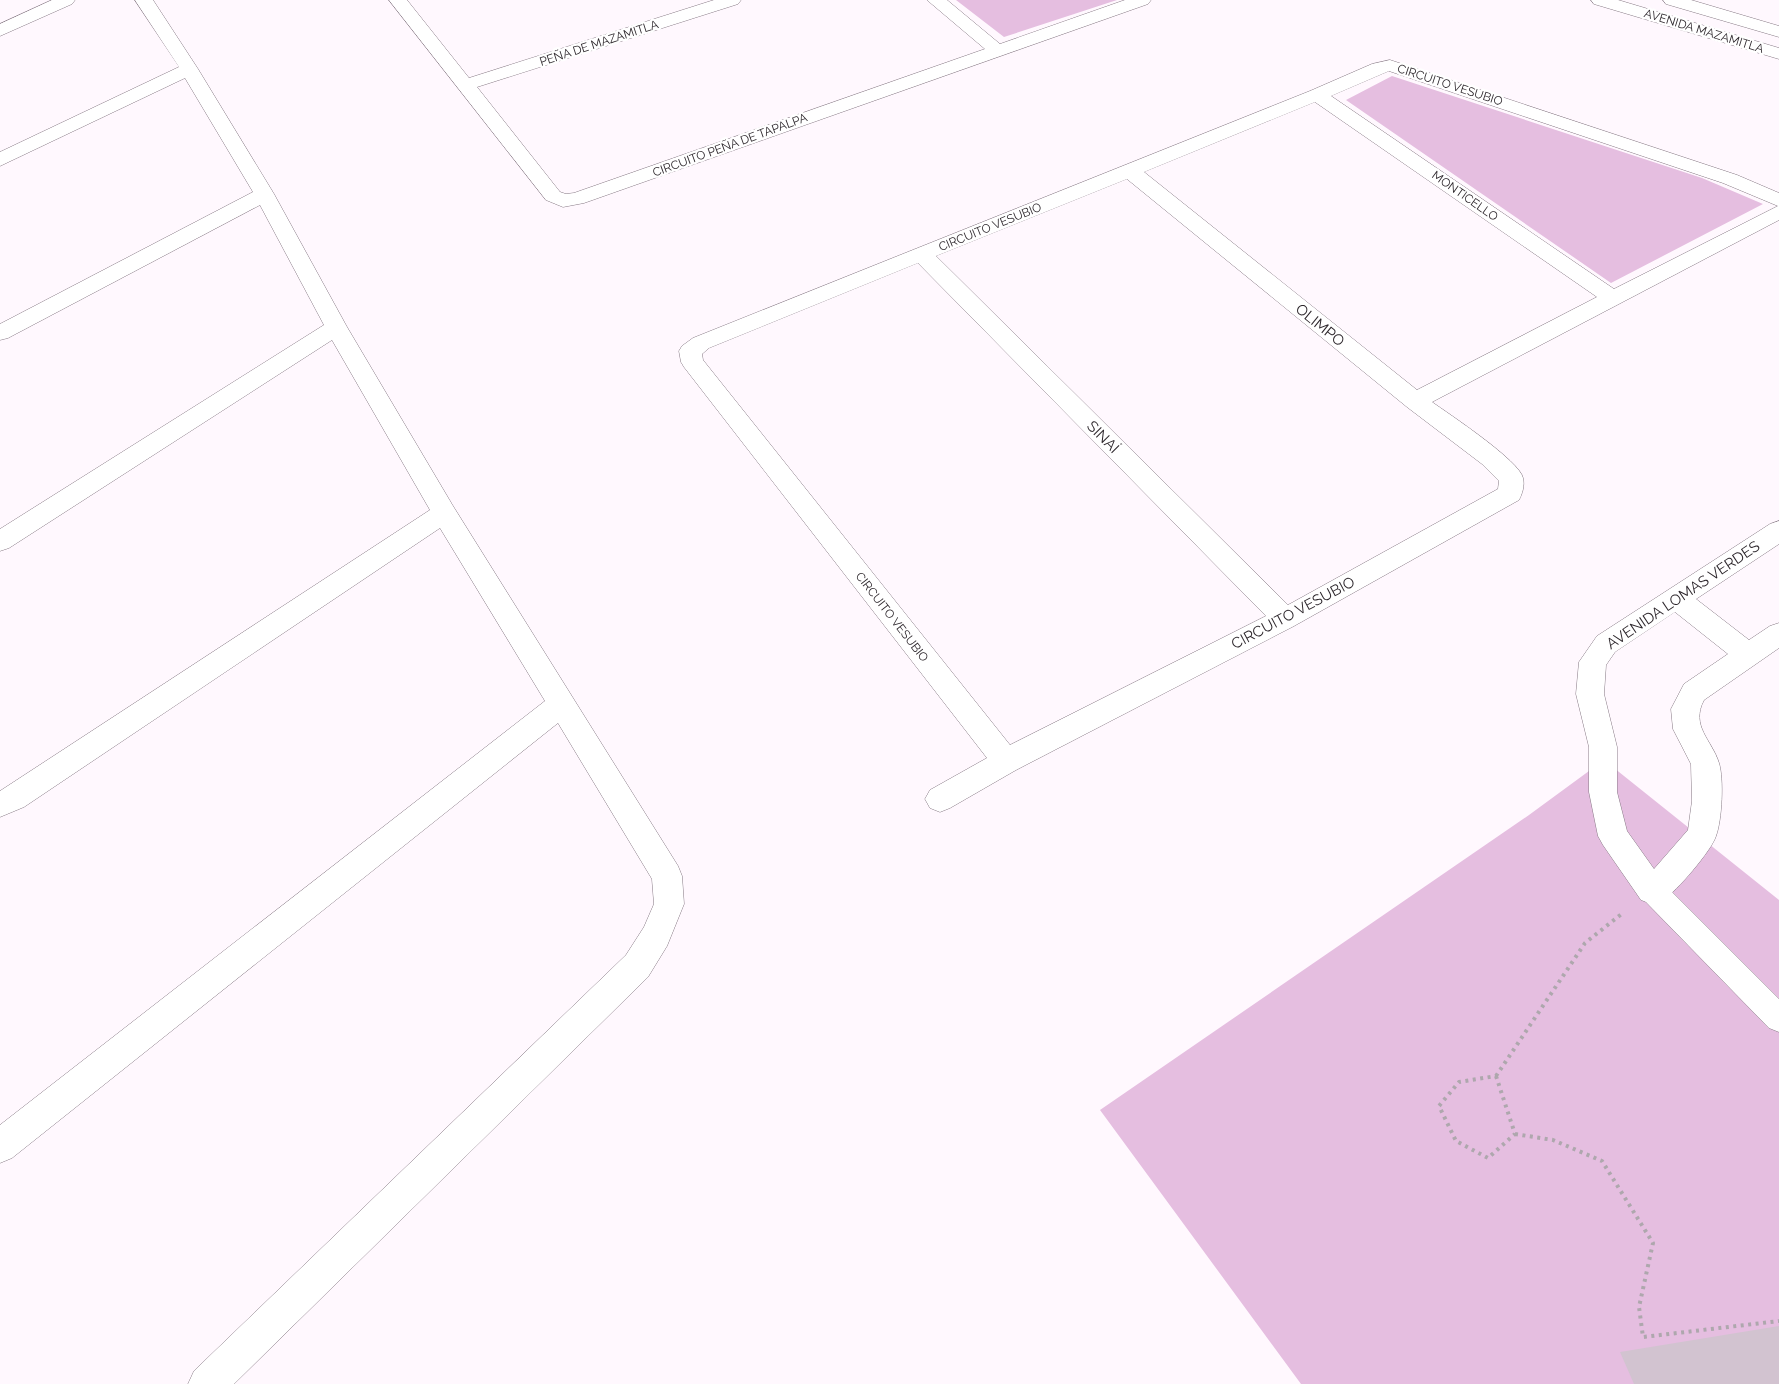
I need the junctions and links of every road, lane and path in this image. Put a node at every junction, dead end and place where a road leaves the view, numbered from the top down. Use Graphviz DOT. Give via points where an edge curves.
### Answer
graph roads {
  1 [pos="66,0"];
  2 [pos="144,0"];
  3 [pos="398,0"];
  4 [pos="732,0"];
  5 [pos="936,0"];
  6 [pos="1142,0"];
  7 [pos="1600,0"];
  8 [pos="1672,0"];
  9 [pos="0,31"];
  10 [pos="1779,32"];
  11 [pos="997,50"];
  12 [pos="1779,54"];
  13 [pos="189,69"];
  14 [pos="465,85"];
  15 [pos="1317,95"];
  16 [pos="0,160"];
  17 [pos="1129,170"];
  18 [pos="264,194"];
  19 [pos="1777,213"];
  20 [pos="921,254"];
  21 [pos="1613,298"];
  22 [pos="336,328"];
  23 [pos="0,333"];
  24 [pos="1415,401"];
  25 [pos="1511,478"];
  26 [pos="444,512"];
  27 [pos="1779,531"];
  28 [pos="0,541"];
  29 [pos="1676,598"];
  30 [pos="1285,620"];
  31 [pos="1779,634"];
  32 [pos="1748,655"];
  33 [pos="562,704"];
  34 [pos="1006,762"];
  35 [pos="940,799"];
  36 [pos="0,804"];
  37 [pos="1652,890"];
  38 [pos="1779,1018"];
  39 [pos="1496,1076"];
  40 [pos="1515,1134"];
  41 [pos="0,1146"];
  42 [pos="1779,1322"];
  43 [pos="207,1384"];
  1 -- 9 [label="street"];
  2 -- 13 [label="street"];
  3 -- 14 [label="street, CIRCUITO PEÑA DE TAPALPA"];
  4 -- 14 [label="street, PEÑA DE MAZAMITLA"];
  5 -- 11 [label="street"];
  6 -- 11 [label="street, CIRCUITO PEÑA DE TAPALPA"];
  7 -- 12 [label="street, AVENIDA MAZAMITLA"];
  8 -- 10 [label="street, AVENIDA MAZAMITLA"];
  11 -- 14 [label="street, CIRCUITO PEÑA DE TAPALPA" via="577,199 563,201 553,196"];
  13 -- 16 [label="street"];
  13 -- 18 [label="street"];
  15 -- 17 [label="street, CIRCUITO VESUBIO"];
  15 -- 19 [label="street, CIRCUITO VESUBIO" via="1378,68 1390,65 1404,68 1730,179"];
  15 -- 21 [label="street, MONTICELLO"];
  17 -- 20 [label="street, CIRCUITO VESUBIO"];
  17 -- 24 [label="street, OLIMPO"];
  18 -- 22 [label="street"];
  18 -- 23 [label="street"];
  19 -- 21 [label="street, CIRCUITO VESUBIO"];
  20 -- 30 [label="street, SINAÍ"];
  20 -- 34 [label="street, CIRCUITO VESUBIO" via="701,343 690,351 692,362"];
  21 -- 24 [label="street, CIRCUITO VESUBIO"];
  22 -- 26 [label="street"];
  22 -- 28 [label="street"];
  24 -- 25 [label="street, OLIMPO" via="1491,458"];
  25 -- 30 [label="street, CIRCUITO VESUBIO" via="1510,494"];
  26 -- 33 [label="street"];
  26 -- 36 [label="street" via="14,798"];
  27 -- 29 [label="street, AVENIDA LOMAS VERDES"];
  29 -- 32 [label="street"];
  29 -- 37 [label="street, AVENIDA LOMAS VERDES" via="1606,644 1593,662 1590,694 1603,748 1603,792 1613,836"];
  30 -- 34 [label="street, CIRCUITO VESUBIO"];
  31 -- 32 [label="street"];
  32 -- 37 [label="street" via="1694,692 1685,709 1687,730 1705,764 1707,801 1702,834 1672,872"];
  33 -- 41 [label="street"];
  33 -- 43 [label="street" via="667,876 669,904 656,936 637,966"];
  34 -- 35 [label="street, CIRCUITO VESUBIO"];
  37 -- 38 [label="lane"];
  37 -- 39 [label="path" via="1585,943"];
  39 -- 40 [label="path"];
  39 -- 40 [label="path" via="1459,1082 1438,1106 1456,1141 1488,1158"];
  40 -- 42 [label="path" via="1553,1140 1602,1161 1653,1243 1639,1307 1643,1336"];
}
